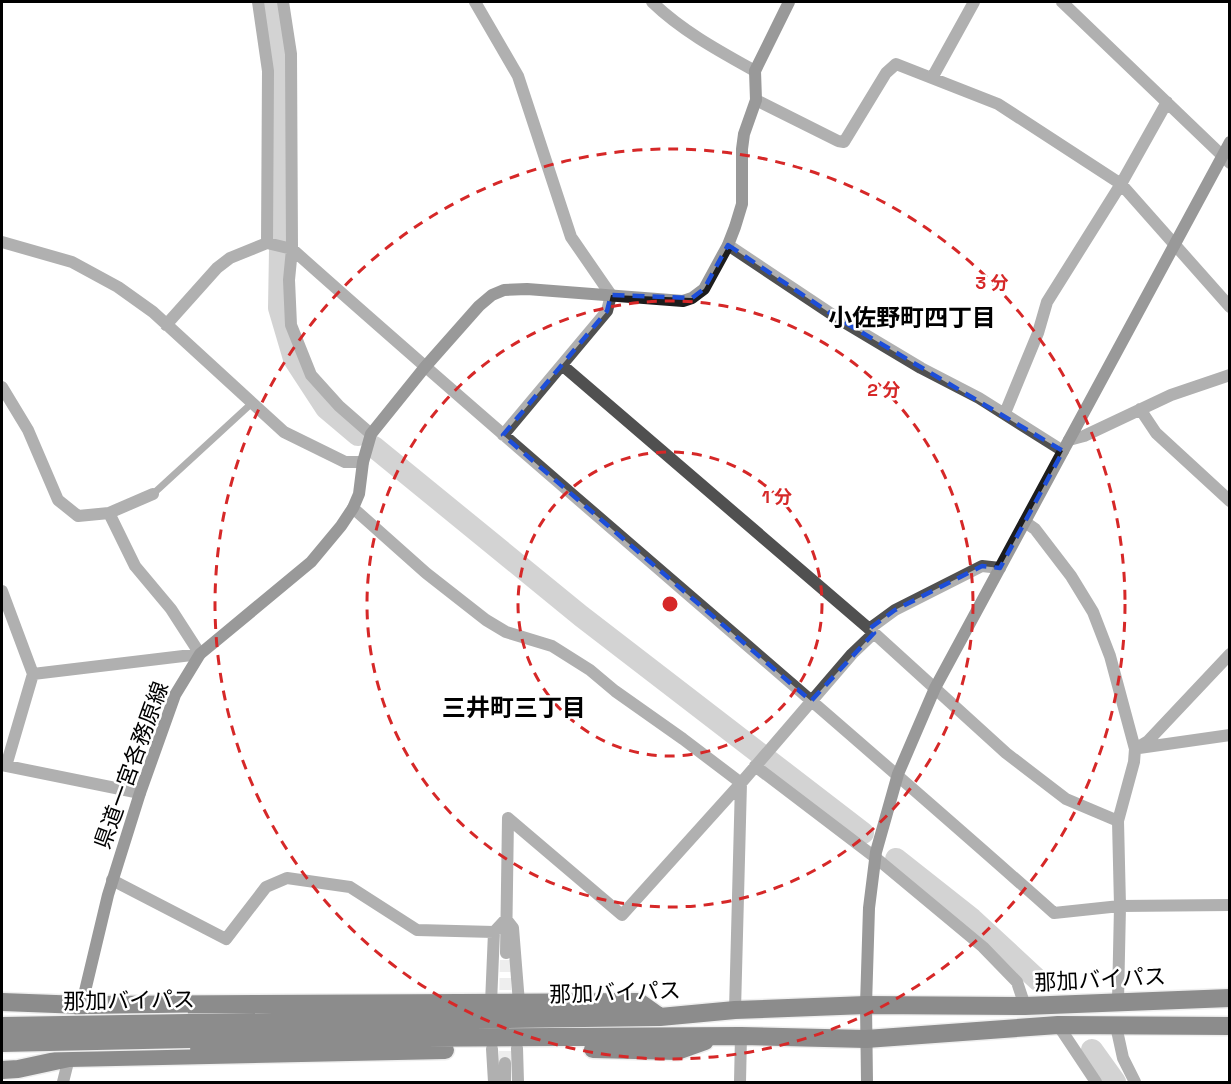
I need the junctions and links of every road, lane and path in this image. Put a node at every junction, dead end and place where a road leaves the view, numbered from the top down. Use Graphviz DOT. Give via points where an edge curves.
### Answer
graph roads {
  1 [pos="258,2"];
  2 [pos="283,2"];
  3 [pos="475,2"];
  4 [pos="651,2"];
  5 [pos="789,2"];
  6 [pos="974,2"];
  7 [pos="1062,2"];
  8 [pos="755,71"];
  9 [pos="932,78"];
  10 [pos="756,100"];
  11 [pos="1167,102"];
  12 [pos="1230,142"];
  13 [pos="1226,159"];
  14 [pos="1121,184"];
  15 [pos="2,242"];
  16 [pos="270,244"];
  17 [pos="728,245"];
  18 [pos="1174,245"];
  19 [pos="290,248"];
  20 [pos="610,295"];
  21 [pos="1230,307"];
  22 [pos="166,325"];
  23 [pos="562,365"];
  24 [pos="425,367"];
  25 [pos="1230,375"];
  26 [pos="2,387"];
  27 [pos="252,403"];
  28 [pos="1140,409"];
  29 [pos="1005,413"];
  30 [pos="370,434"];
  31 [pos="503,435"];
  32 [pos="1066,445"];
  33 [pos="363,462"];
  34 [pos="153,494"];
  35 [pos="1230,501"];
  36 [pos="353,508"];
  37 [pos="109,513"];
  38 [pos="1025,522"];
  39 [pos="1000,568"];
  40 [pos="2,591"];
  41 [pos="871,631"];
  42 [pos="200,654"];
  43 [pos="1230,654"];
  44 [pos="33,674"];
  45 [pos="935,688"];
  46 [pos="811,701"];
  47 [pos="1230,735"];
  48 [pos="1135,749"];
  49 [pos="761,760"];
  50 [pos="4,766"];
  51 [pos="898,774"];
  52 [pos="741,783"];
  53 [pos="140,793"];
  54 [pos="1118,821"];
  55 [pos="876,858"];
  56 [pos="112,880"];
  57 [pos="1230,904"];
  58 [pos="1120,906"];
  59 [pos="506,919"];
  60 [pos="494,932"];
  61 [pos="506,952"];
  62 [pos="1230,998"];
  63 [pos="3,1000"];
  64 [pos="1118,1001"];
  65 [pos="491,1003"];
  66 [pos="519,1003"];
  67 [pos="82,1005"];
  68 [pos="866,1005"];
  69 [pos="1025,1006"];
  70 [pos="735,1010"];
  71 [pos="660,1017"];
  72 [pos="1058,1025"];
  73 [pos="2,1026"];
  74 [pos="1116,1026"];
  75 [pos="1230,1026"];
  76 [pos="189,1031"];
  77 [pos="718,1036"];
  78 [pos="741,1036"];
  79 [pos="866,1039"];
  80 [pos="2,1043"];
  81 [pos="517,1048"];
  82 [pos="492,1049"];
  83 [pos="69,1058"];
  84 [pos="505,1063"];
  85 [pos="2,1070"];
  86 [pos="63,1083"];
  87 [pos="494,1083"];
  88 [pos="505,1083"];
  89 [pos="518,1083"];
  90 [pos="741,1083"];
  91 [pos="867,1083"];
  92 [pos="1096,1083"];
  93 [pos="1135,1083"];
  1 -- 16 [label="street" via="268,71"];
  2 -- 19 [label="street" via="291,54"];
  3 -- 20 [label="street" via="518,76 571,237"];
  4 -- 8 [label="street" via="708,45"];
  5 -- 8 [label="main road, 県道一宮各務原線"];
  6 -- 9 [label="street"];
  7 -- 11 [label="street"];
  8 -- 10 [label="main road, 県道一宮各務原線"];
  9 -- 10 [label="street" via="896,64 886,73 844,142"];
  9 -- 14 [label="street" via="998,104"];
  10 -- 17 [label="main road, 県道一宮各務原線" via="744,134 742,204"];
  11 -- 13 [label="street"];
  11 -- 14 [label="street"];
  12 -- 13 [label="main road"];
  13 -- 18 [label="main road"];
  14 -- 18 [label="street"];
  14 -- 29 [label="street" via="1047,302"];
  15 -- 22 [label="street" via="72,262 95,273"];
  16 -- 19 [label="street"];
  16 -- 22 [label="street" via="230,258 217,268"];
  17 -- 20 [label="main road, 県道一宮各務原線" via="704,289 692,298 683,301"];
  17 -- 29 [label="street" via="839,319"];
  18 -- 21 [label="street"];
  18 -- 32 [label="main road"];
  19 -- 24 [label="street"];
  19 -- 30 [label="street" via="291,325 311,375"];
  20 -- 23 [label="street" via="607,311"];
  20 -- 24 [label="main road, 県道一宮各務原線" via="527,289 492,295"];
  22 -- 27 [label="street"];
  23 -- 31 [label="street"];
  23 -- 41 [label="street"];
  24 -- 30 [label="main road, 県道一宮各務原線"];
  24 -- 31 [label="street"];
  25 -- 28 [label="street"];
  26 -- 37 [label="street" via="28,430 58,500 78,516"];
  27 -- 33 [label="street" via="293,437 345,462"];
  27 -- 34 [label="lane"];
  28 -- 32 [label="street"];
  28 -- 35 [label="street" via="1156,433"];
  29 -- 32 [label="street"];
  30 -- 33 [label="main road, 県道一宮各務原線"];
  31 -- 46 [label="street"];
  32 -- 38 [label="main road"];
  33 -- 36 [label="main road, 県道一宮各務原線"];
  34 -- 37 [label="street"];
  36 -- 42 [label="main road, 県道一宮各務原線" via="311,562"];
  36 -- 52 [label="street" via="486,620 506,632 552,646 590,670"];
  37 -- 42 [label="street" via="135,566 171,609"];
  38 -- 39 [label="main road"];
  38 -- 48 [label="street" via="1035,529 1071,576 1093,612 1110,656"];
  39 -- 41 [label="street" via="982,566 895,610"];
  39 -- 45 [label="main road"];
  40 -- 44 [label="street"];
  41 -- 45 [label="street"];
  41 -- 46 [label="street"];
  42 -- 44 [label="street"];
  42 -- 53 [label="main road, 県道一宮各務原線" via="175,695"];
  43 -- 48 [label="street" via="1148,741"];
  44 -- 50 [label="street"];
  45 -- 51 [label="main road"];
  45 -- 54 [label="street" via="1006,753 1066,799"];
  46 -- 49 [label="street"];
  46 -- 51 [label="street"];
  47 -- 48 [label="street"];
  48 -- 54 [label="street"];
  49 -- 52 [label="street"];
  49 -- 55 [label="street"];
  50 -- 53 [label="street"];
  51 -- 55 [label="main road"];
  51 -- 58 [label="street" via="1054,913"];
  52 -- 59 [label="street" via="622,915 508,818"];
  52 -- 70 [label="street"];
  53 -- 56 [label="main road, 県道一宮各務原線"];
  54 -- 58 [label="street"];
  55 -- 68 [label="main road" via="869,908"];
  55 -- 69 [label="street" via="983,947 1017,982"];
  56 -- 60 [label="street" via="226,939 266,886 287,878 350,886 417,930"];
  56 -- 67 [label="main road, 県道一宮各務原線"];
  57 -- 58 [label="street"];
  58 -- 64 [label="street"];
  59 -- 60 [label="street"];
  59 -- 61 [label="street"];
  59 -- 66 [label="street" via="513,928"];
  60 -- 65 [label="street"];
  62 -- 64 [label="highway, 那加バイパス"];
  63 -- 67 [label="highway"];
  64 -- 69 [label="highway, 那加バイパス"];
  65 -- 66 [label="highway"];
  65 -- 67 [label="highway"];
  66 -- 71 [label="highway" via="639,1002"];
  67 -- 83 [label="main road, 県道一宮各務原線"];
  68 -- 69 [label="highway, 那加バイパス"];
  68 -- 70 [label="highway, 那加バイパス"];
  68 -- 79 [label="main road"];
  70 -- 71 [label="highway, 那加バイパス"];
  71 -- 76 [label="highway, 那加バイパス"];
  72 -- 74 [label="highway, 那加バイパス"];
  72 -- 79 [label="highway, 那加バイパス"];
  72 -- 92 [label="street"];
  73 -- 76 [label="highway, 那加バイパス, bridge"];
  74 -- 75 [label="highway, 那加バイパス"];
  74 -- 93 [label="street" via="1123,1058"];
  76 -- 77 [label="highway, 那加バイパス"];
  76 -- 80 [label="highway, 那加バイパス, bridge"];
  77 -- 78 [label="highway, 那加バイパス"];
  77 -- 81 [label="highway" via="677,1051"];
  78 -- 79 [label="highway, 那加バイパス"];
  78 -- 90 [label="street"];
  79 -- 91 [label="main road"];
  81 -- 82 [label="highway"];
  81 -- 89 [label="street"];
  82 -- 83 [label="highway"];
  82 -- 87 [label="street"];
  83 -- 85 [label="highway"];
  83 -- 86 [label="street"];
  84 -- 88 [label="street"];
}
